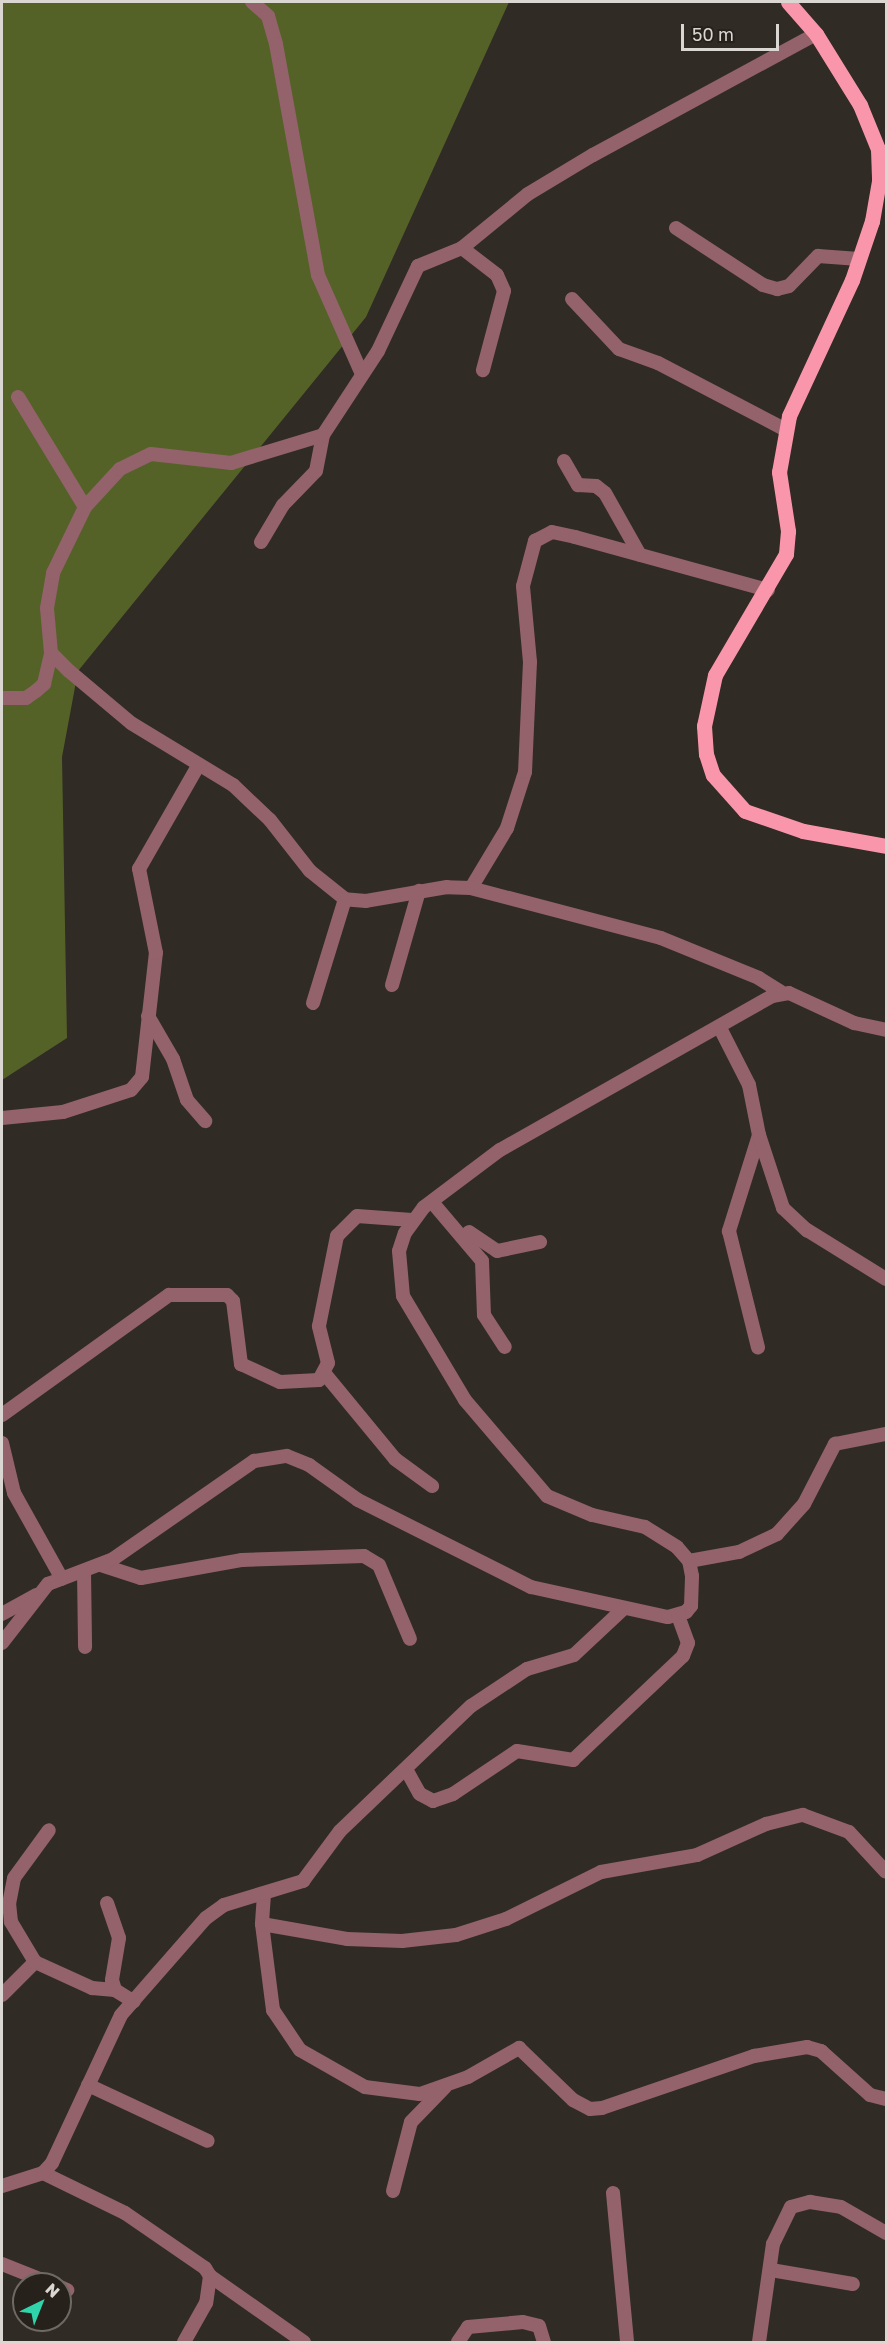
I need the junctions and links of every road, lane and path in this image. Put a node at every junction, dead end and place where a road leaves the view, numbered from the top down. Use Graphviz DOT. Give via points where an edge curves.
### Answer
graph roads {
  1 [pos="252,2"];
  2 [pos="788,2"];
  3 [pos="816,34"];
  4 [pos="882,147"];
  5 [pos="676,228"];
  6 [pos="462,248"];
  7 [pos="859,259"];
  8 [pos="572,299"];
  9 [pos="483,370"];
  10 [pos="361,372"];
  11 [pos="18,397"];
  12 [pos="786,430"];
  13 [pos="323,435"];
  14 [pos="564,461"];
  15 [pos="85,507"];
  16 [pos="261,542"];
  17 [pos="640,555"];
  18 [pos="768,590"];
  19 [pos="51,652"];
  20 [pos="2,698"];
  21 [pos="198,766"];
  22 [pos="886,846"];
  23 [pos="471,888"];
  24 [pos="419,891"];
  25 [pos="345,899"];
  26 [pos="392,985"];
  27 [pos="781,992"];
  28 [pos="313,1003"];
  29 [pos="148,1016"];
  30 [pos="720,1028"];
  31 [pos="886,1029"];
  32 [pos="2,1118"];
  33 [pos="205,1121"];
  34 [pos="759,1135"];
  35 [pos="432,1202"];
  36 [pos="412,1220"];
  37 [pos="454,1227"];
  38 [pos="540,1242"];
  39 [pos="886,1279"];
  40 [pos="505,1347"];
  41 [pos="758,1347"];
  42 [pos="325,1374"];
  43 [pos="2,1415"];
  44 [pos="886,1434"];
  45 [pos="2,1443"];
  46 [pos="4,1466"];
  47 [pos="432,1486"];
  48 [pos="689,1561"];
  49 [pos="101,1565"];
  50 [pos="84,1571"];
  51 [pos="62,1579"];
  52 [pos="37,1595"];
  53 [pos="622,1610"];
  54 [pos="2,1614"];
  55 [pos="678,1616"];
  56 [pos="410,1639"];
  57 [pos="2,1643"];
  58 [pos="85,1647"];
  59 [pos="407,1771"];
  60 [pos="49,1830"];
  61 [pos="886,1872"];
  62 [pos="264,1894"];
  63 [pos="107,1903"];
  64 [pos="262,1924"];
  65 [pos="35,1962"];
  66 [pos="115,1990"];
  67 [pos="2,1995"];
  68 [pos="134,2002"];
  69 [pos="448,2084"];
  70 [pos="88,2085"];
  71 [pos="409,2096"];
  72 [pos="886,2099"];
  73 [pos="416,2116"];
  74 [pos="208,2142"];
  75 [pos="43,2173"];
  76 [pos="2,2186"];
  77 [pos="393,2191"];
  78 [pos="613,2193"];
  79 [pos="886,2233"];
  80 [pos="2,2264"];
  81 [pos="771,2270"];
  82 [pos="22,2272"];
  83 [pos="210,2276"];
  84 [pos="853,2284"];
  85 [pos="184,2343"];
  86 [pos="303,2343"];
  87 [pos="458,2343"];
  88 [pos="544,2343"];
  89 [pos="627,2343"];
  90 [pos="759,2343"];
  1 -- 10 [label="street" via="268,16 276,44 318,275"];
  2 -- 3 [label="main road"];
  3 -- 4 [label="main road"];
  3 -- 6 [label="street" via="528,194"];
  4 -- 7 [label="main road" via="879,181"];
  5 -- 7 [label="street" via="763,285 777,288 789,286 818,256"];
  6 -- 9 [label="street" via="497,275 504,291"];
  6 -- 10 [label="street" via="428,261 412,274 389,330"];
  7 -- 12 [label="main road"];
  8 -- 12 [label="street" via="619,350 658,363"];
  10 -- 13 [label="street" via="344,408"];
  11 -- 15 [label="street"];
  12 -- 18 [label="main road" via="779,472 788,531 786,554"];
  13 -- 15 [label="street" via="231,463 145,456 103,482"];
  13 -- 16 [label="street" via="316,471 283,505"];
  14 -- 17 [label="street" via="578,485 596,486 605,493"];
  15 -- 19 [label="street" via="53,573 47,608"];
  17 -- 18 [label="street"];
  17 -- 23 [label="street" via="552,532 535,541 523,586 530,662 525,772 507,828"];
  18 -- 22 [label="main road" via="729,651 707,700 705,745 713,775 745,811 769,822"];
  19 -- 20 [label="street" via="44,684 36,692 26,698"];
  19 -- 21 [label="street" via="131,723"];
  21 -- 25 [label="street" via="252,801 310,871"];
  21 -- 29 [label="street" via="139,869 156,953"];
  23 -- 24 [label="street"];
  23 -- 27 [label="street" via="661,938 759,978"];
  24 -- 25 [label="street" via="366,901"];
  24 -- 26 [label="street"];
  25 -- 28 [label="street"];
  27 -- 30 [label="street"];
  27 -- 31 [label="street" via="854,1023"];
  29 -- 32 [label="street" via="142,1077 131,1090 63,1112"];
  29 -- 33 [label="street" via="173,1059 187,1100"];
  30 -- 34 [label="street" via="749,1085"];
  30 -- 35 [label="street" via="500,1150"];
  34 -- 39 [label="street" via="776,1194 794,1220"];
  34 -- 41 [label="street" via="729,1231"];
  35 -- 36 [label="street"];
  35 -- 37 [label="street"];
  36 -- 42 [label="street" via="357,1216 337,1236 319,1326 328,1363"];
  36 -- 48 [label="street" via="399,1251 403,1296 465,1400 547,1496 592,1515 661,1534"];
  37 -- 38 [label="street" via="497,1251"];
  37 -- 40 [label="street" via="482,1261 484,1315"];
  42 -- 43 [label="street" via="312,1383 290,1384 246,1369 237,1357 232,1301 227,1295 169,1295"];
  42 -- 47 [label="street" via="395,1459"];
  44 -- 48 [label="street" via="835,1444 804,1504 777,1534 739,1552"];
  45 -- 46 [label="street"];
  46 -- 51 [label="street" via="14,1493"];
  48 -- 55 [label="street" via="691,1606"];
  49 -- 50 [label="street"];
  49 -- 53 [label="street" via="254,1461 287,1456 309,1465 358,1500 511,1579"];
  49 -- 56 [label="street" via="141,1578 236,1561 364,1556 379,1565"];
  50 -- 51 [label="street"];
  50 -- 58 [label="street"];
  51 -- 52 [label="street"];
  52 -- 54 [label="street"];
  52 -- 57 [label="street"];
  53 -- 55 [label="street"];
  53 -- 59 [label="street" via="574,1655 527,1669 485,1695"];
  55 -- 59 [label="street" via="688,1643 683,1656 573,1760 517,1751 453,1794 433,1802 420,1794"];
  59 -- 62 [label="street" via="340,1831 313,1873 291,1887"];
  60 -- 65 [label="street" via="14,1878 9,1904 11,1922"];
  61 -- 64 [label="street" via="849,1833 803,1815 766,1824 697,1855 601,1872 506,1919 465,1933 402,1941 347,1939"];
  62 -- 64 [label="street"];
  62 -- 68 [label="street" via="215,1910"];
  63 -- 66 [label="street" via="119,1938"];
  64 -- 71 [label="street" via="270,1999 289,2038 348,2081"];
  65 -- 66 [label="street" via="92,1988"];
  65 -- 67 [label="street"];
  66 -- 68 [label="street"];
  68 -- 70 [label="street" via="113,2029"];
  69 -- 71 [label="street"];
  69 -- 72 [label="street" via="519,2048 573,2100 590,2109 602,2108 754,2056 807,2047 821,2051 870,2095"];
  69 -- 73 [label="street"];
  70 -- 74 [label="street"];
  70 -- 75 [label="street" via="60,2148"];
  71 -- 73 [label="street"];
  73 -- 77 [label="street" via="407,2129"];
  75 -- 76 [label="street"];
  75 -- 83 [label="street" via="142,2223 199,2262"];
  78 -- 89 [label="street"];
  79 -- 81 [label="street" via="841,2207 799,2202 785,2213"];
  80 -- 82 [label="street"];
  81 -- 84 [label="street"];
  81 -- 90 [label="street"];
  83 -- 85 [label="street" via="206,2303"];
  83 -- 86 [label="street"];
  87 -- 88 [label="street" via="468,2327 523,2322 539,2326"];
}
